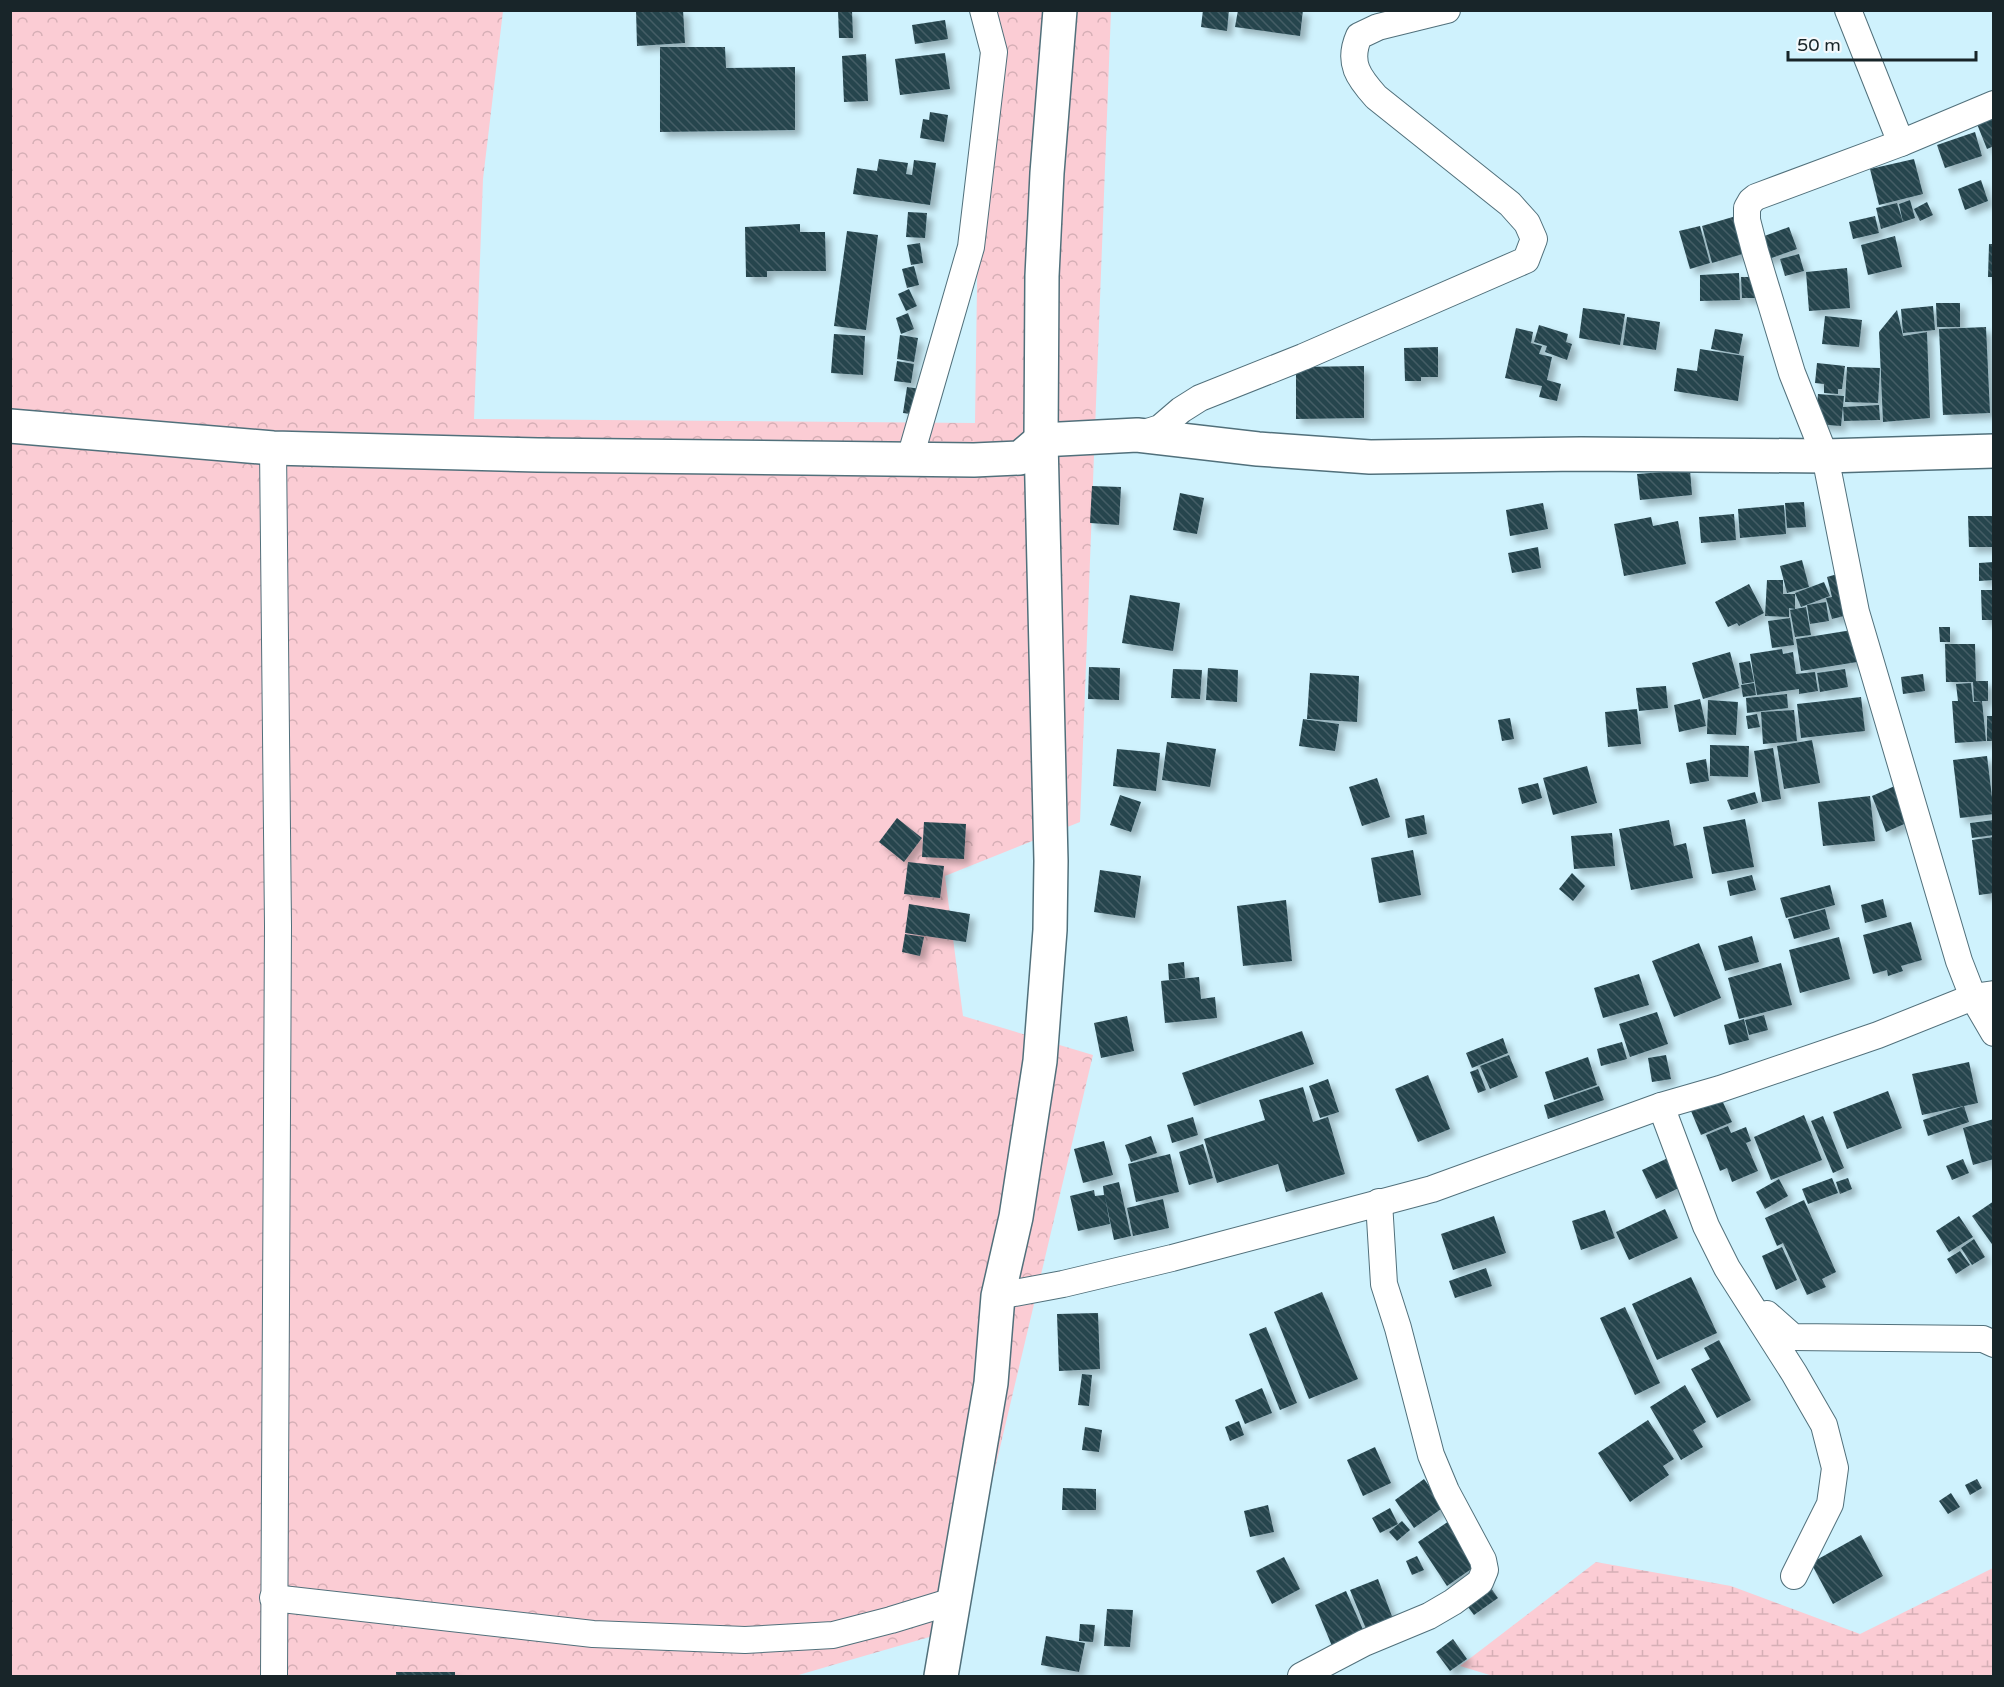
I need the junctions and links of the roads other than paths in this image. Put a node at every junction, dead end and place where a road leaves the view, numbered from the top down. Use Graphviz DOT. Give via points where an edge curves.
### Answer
graph roads {
  1 [pos="983,10"];
  2 [pos="1060,10"];
  3 [pos="1447,10"];
  4 [pos="1848,10"];
  5 [pos="1994,104"];
  6 [pos="1901,143"];
  7 [pos="10,426"];
  8 [pos="1137,435"];
  9 [pos="1041,440"];
  10 [pos="273,448"];
  11 [pos="1994,452"];
  12 [pos="1826,456"];
  13 [pos="910,458"];
  14 [pos="1983,996"];
  15 [pos="1994,1033"];
  16 [pos="1661,1106"];
  17 [pos="1379,1202"];
  18 [pos="1744,1294"];
  19 [pos="998,1296"];
  20 [pos="1994,1344"];
  21 [pos="1794,1575"];
  22 [pos="273,1598"];
  23 [pos="953,1601"];
  24 [pos="274,1677"];
  25 [pos="941,1677"];
  26 [pos="1301,1677"];
  1 -- 13 [label="street" via="994,52 971,247"];
  2 -- 9 [label="main road" via="1042,276"];
  3 -- 8 [label="street" via="1378,27 1359,36 1354,47 1359,78 1384,104 1510,204 1527,223 1534,239 1526,260 1200,398 1160,428"];
  4 -- 6 [label="street"];
  5 -- 6 [label="street"];
  6 -- 12 [label="street" via="1756,197 1747,208 1755,251 1792,373"];
  7 -- 10 [label="main road"];
  8 -- 9 [label="main road"];
  8 -- 12 [label="main road" via="1371,457"];
  9 -- 13 [label="main road" via="1020,458"];
  9 -- 19 [label="main road" via="1050,930 1040,1061 1016,1217"];
  10 -- 13 [label="main road"];
  10 -- 22 [label="street" via="278,926"];
  11 -- 12 [label="main road"];
  12 -- 14 [label="street" via="1856,612 1959,961"];
  14 -- 15 [label="street"];
  14 -- 16 [label="street"];
  16 -- 17 [label="street" via="1432,1189"];
  16 -- 18 [label="street" via="1706,1226"];
  17 -- 19 [label="street" via="1122,1270"];
  17 -- 26 [label="street" via="1384,1284 1431,1455 1485,1570 1480,1582 1429,1616 1364,1643"];
  18 -- 20 [label="street" via="1793,1337 1983,1339"];
  18 -- 21 [label="street" via="1824,1425 1835,1468 1830,1504"];
  19 -- 23 [label="main road" via="990,1383"];
  22 -- 23 [label="street" via="593,1634 745,1640 833,1635"];
  22 -- 24 [label="street"];
  23 -- 25 [label="main road"];
}
